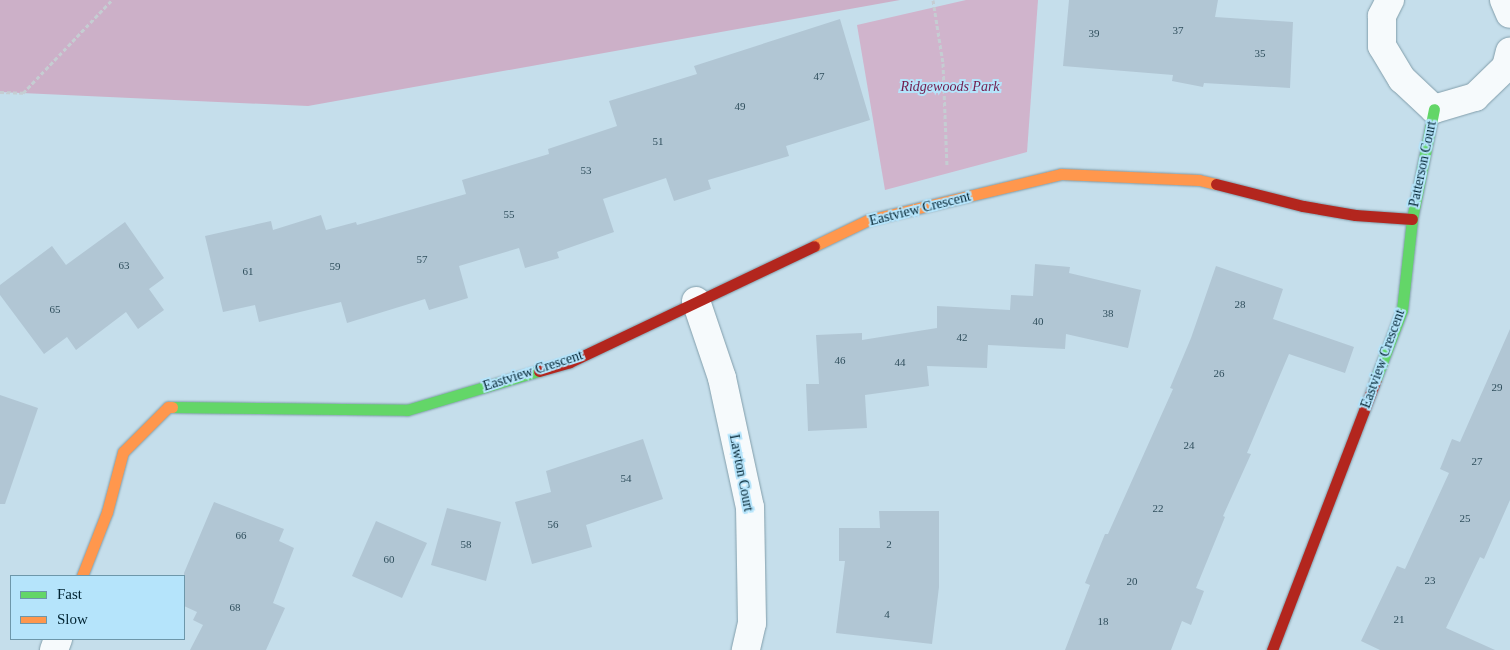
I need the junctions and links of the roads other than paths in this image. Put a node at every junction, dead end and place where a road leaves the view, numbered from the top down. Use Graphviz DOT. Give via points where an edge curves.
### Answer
graph roads {
  1 [pos="1390,0"];
  2 [pos="1504,0"];
  3 [pos="1510,14"];
  4 [pos="1510,51"];
  5 [pos="1434,110"];
  6 [pos="1412,219"];
  7 [pos="696,301"];
  8 [pos="82,575"];
  9 [pos="746,650"];
  10 [pos="1272,650"];
  1 -- 5 [label="street, Patterson Court" via="1382,16 1382,46 1402,79"];
  2 -- 3 [label="street"];
  4 -- 5 [label="street, Patterson Court" via="1506,67 1476,97"];
  5 -- 6 [label="street, Patterson Court"];
  6 -- 7 [label="street, Eastview Crescent" via="1312,208 1199,180 1060,174 868,220"];
  6 -- 10 [label="street, Eastview Crescent" via="1402,310"];
  7 -- 8 [label="street, Eastview Crescent" via="570,362 407,410 168,407 123,452 107,512"];
  7 -- 9 [label="street, Lawton Court" via="722,378 750,507 752,623"];
}
